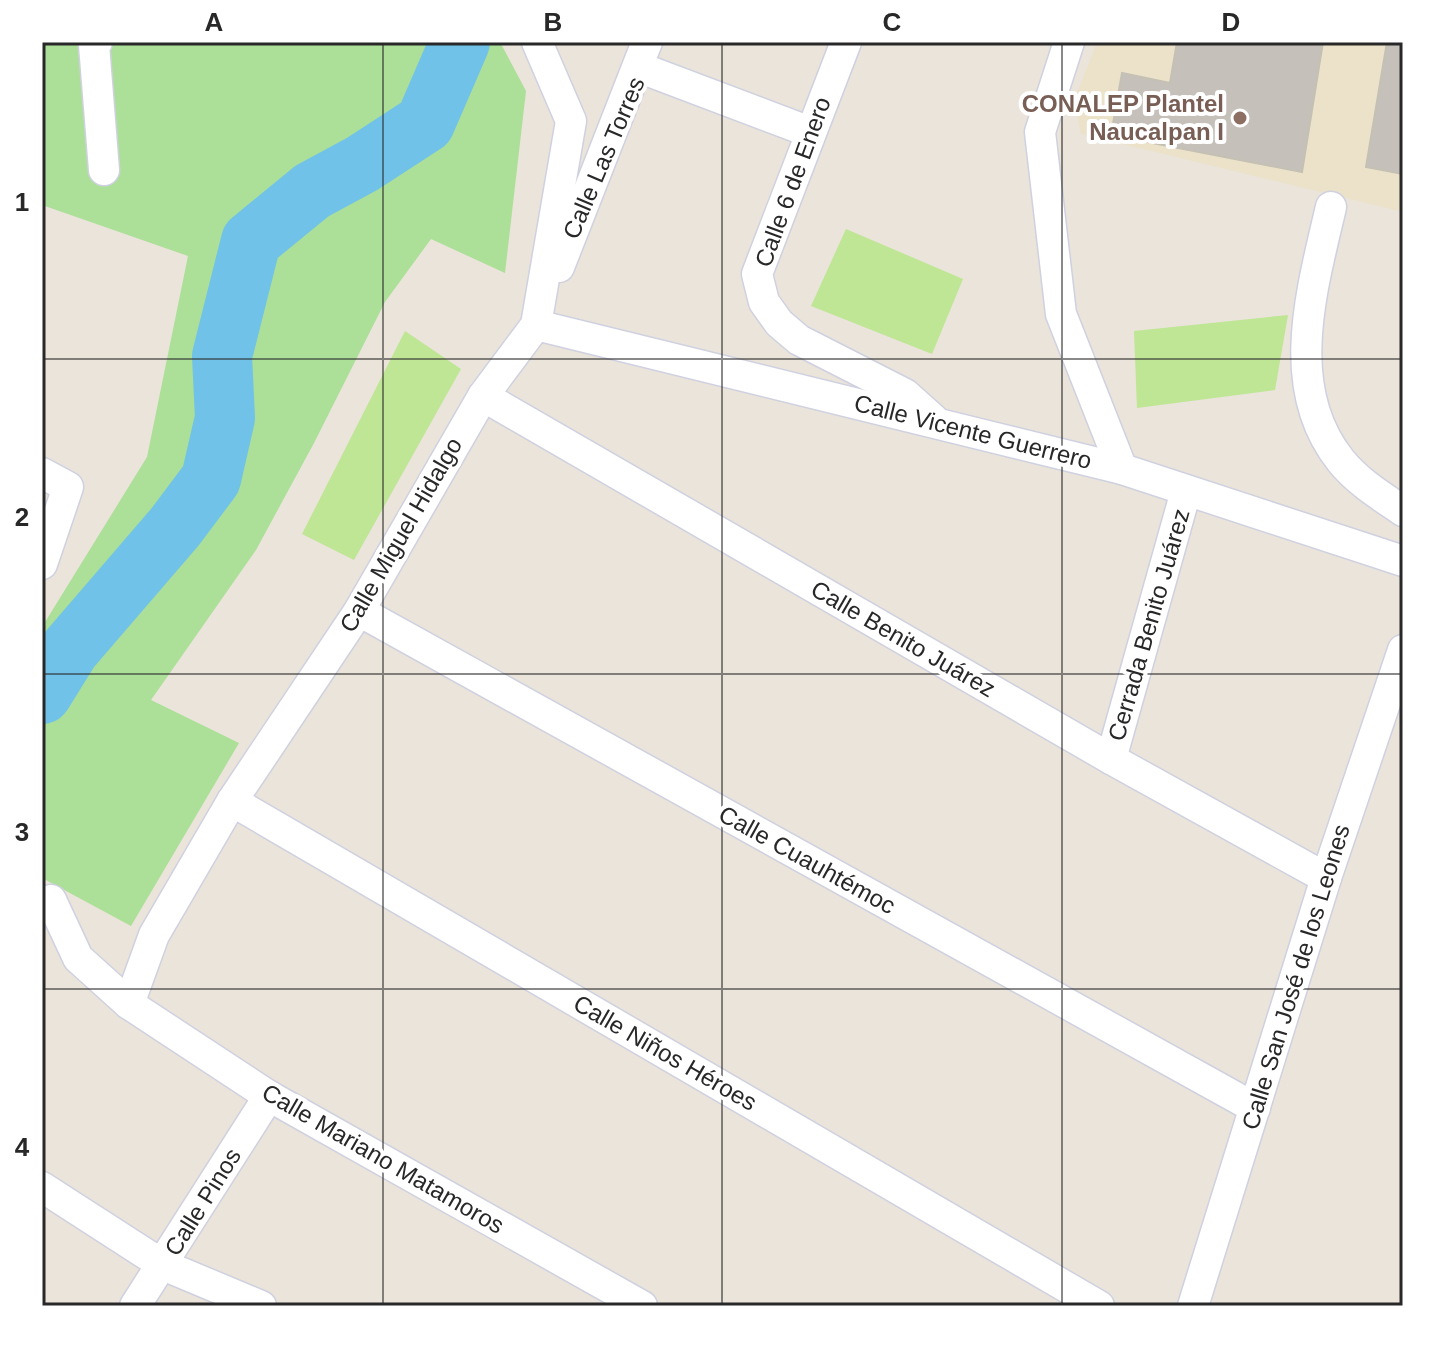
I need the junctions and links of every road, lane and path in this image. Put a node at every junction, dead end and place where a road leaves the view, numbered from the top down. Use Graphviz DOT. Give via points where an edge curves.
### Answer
graph roads {
  1 [pos="97,42"];
  2 [pos="537,42"];
  3 [pos="846,42"];
  4 [pos="1069,42"];
  5 [pos="642,55"];
  6 [pos="810,132"];
  7 [pos="104,170"];
  8 [pos="1331,207"];
  9 [pos="536,325"];
  10 [pos="483,396"];
  11 [pos="937,422"];
  12 [pos="1122,469"];
  13 [pos="42,473"];
  14 [pos="1186,491"];
  15 [pos="1403,511"];
  16 [pos="1403,561"];
  17 [pos="42,564"];
  18 [pos="359,611"];
  19 [pos="1403,650"];
  20 [pos="1111,759"];
  21 [pos="232,801"];
  22 [pos="1326,878"];
  23 [pos="51,900"];
  24 [pos="129,1004"];
  25 [pos="269,1096"];
  26 [pos="1255,1108"];
  27 [pos="42,1187"];
  28 [pos="163,1265"];
  29 [pos="135,1306"];
  30 [pos="261,1306"];
  31 [pos="642,1306"];
  32 [pos="1099,1306"];
  33 [pos="1193,1306"];
  1 -- 7 [label="street"];
  2 -- 9 [label="street, Calle Miguel Hidalgo" via="571,121"];
  3 -- 6 [label="street, Calle 6 de Enero"];
  4 -- 12 [label="street" via="1040,132 1061,314"];
  5 -- 6 [label="street, Calle Las Torres"];
  5 -- 9 [label="street, Calle Las Torres"];
  6 -- 11 [label="street, Calle 6 de Enero" via="757,274 764,302 799,340 905,394"];
  8 -- 15 [label="street" via="1308,324 1306,375 1312,406 1341,460"];
  9 -- 10 [label="street, Calle Miguel Hidalgo"];
  9 -- 11 [label="street, Calle Vicente Guerrero"];
  10 -- 18 [label="street, Calle Miguel Hidalgo"];
  10 -- 20 [label="street, Calle Benito Juárez"];
  11 -- 12 [label="street, Calle Vicente Guerrero"];
  12 -- 14 [label="street, Calle Vicente Guerrero"];
  13 -- 17 [label="street" via="68,487"];
  14 -- 16 [label="street, Calle Vicente Guerrero"];
  14 -- 20 [label="street, Cerrada Benito Juárez"];
  18 -- 21 [label="street, Calle Miguel Hidalgo"];
  18 -- 26 [label="street, Calle Cuauhtémoc"];
  19 -- 22 [label="street, Calle San José de los Leones"];
  20 -- 22 [label="street, Calle Benito Juárez"];
  21 -- 24 [label="street, Calle Miguel Hidalgo" via="154,935"];
  21 -- 32 [label="street, Calle Niños Héroes"];
  22 -- 26 [label="street, Calle San José de los Leones"];
  23 -- 24 [label="street, Calle Mariano Matamoros" via="78,958"];
  24 -- 25 [label="street, Calle Mariano Matamoros"];
  25 -- 28 [label="street, Calle Pinos"];
  25 -- 31 [label="street, Calle Mariano Matamoros"];
  26 -- 33 [label="street, Calle San José de los Leones"];
  27 -- 28 [label="street"];
  28 -- 29 [label="street, Calle Pinos"];
  28 -- 30 [label="street"];
}
